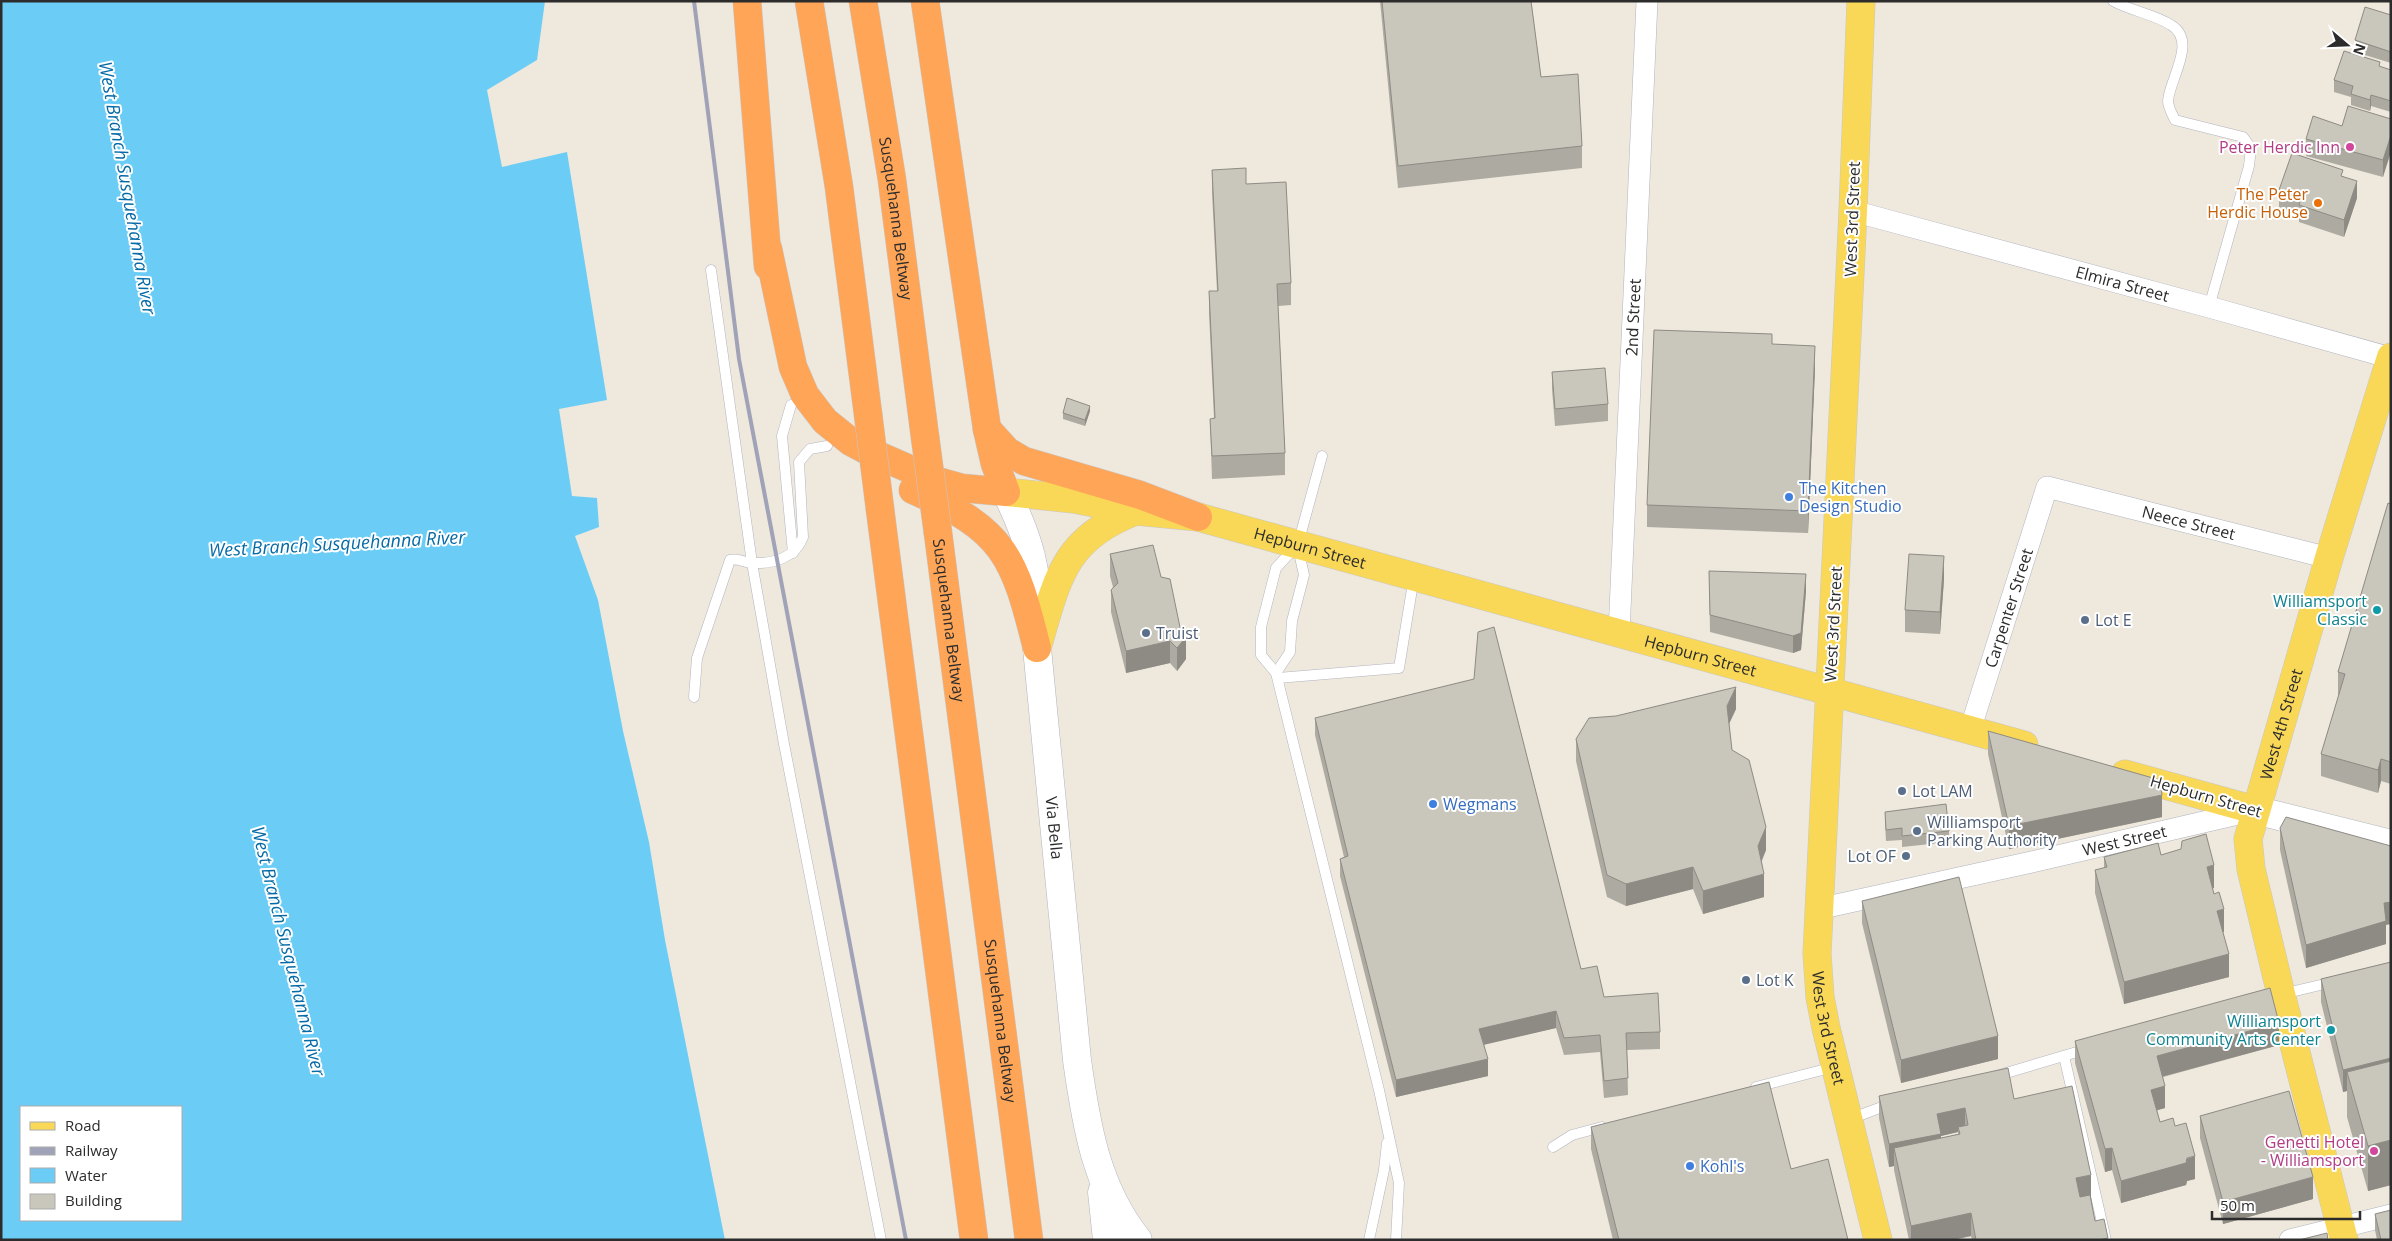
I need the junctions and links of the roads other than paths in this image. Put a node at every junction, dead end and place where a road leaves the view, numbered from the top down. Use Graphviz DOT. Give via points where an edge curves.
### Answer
graph roads {
  1 [pos="747,1"];
  2 [pos="809,1"];
  3 [pos="864,1"];
  4 [pos="925,1"];
  5 [pos="1647,1"];
  6 [pos="1860,1"];
  7 [pos="2113,1"];
  8 [pos="1853,211"];
  9 [pos="768,250"];
  10 [pos="711,270"];
  11 [pos="2209,307"];
  12 [pos="2391,358"];
  13 [pos="790,405"];
  14 [pos="987,429"];
  15 [pos="827,446"];
  16 [pos="1322,456"];
  17 [pos="2048,487"];
  18 [pos="1006,492"];
  19 [pos="1136,512"];
  20 [pos="1198,517"];
  21 [pos="1298,544"];
  22 [pos="793,554"];
  23 [pos="2329,558"];
  24 [pos="752,563"];
  25 [pos="1414,576"];
  26 [pos="1619,634"];
  27 [pos="1037,648"];
  28 [pos="1277,676"];
  29 [pos="1829,692"];
  30 [pos="694,697"];
  31 [pos="1970,730"];
  32 [pos="2045,751"];
  33 [pos="2101,767"];
  34 [pos="2255,810"];
  35 [pos="2391,844"];
  36 [pos="1818,908"];
  37 [pos="2342,980"];
  38 [pos="2276,996"];
  39 [pos="2100,1045"];
  40 [pos="2064,1056"];
  41 [pos="1835,1067"];
  42 [pos="1987,1078"];
  43 [pos="1742,1091"];
  44 [pos="1903,1100"];
  45 [pos="1849,1120"];
  46 [pos="1609,1125"];
  47 [pos="1386,1127"];
  48 [pos="1553,1147"];
  49 [pos="1099,1168"];
  50 [pos="2391,1215"];
  51 [pos="2342,1234"];
  52 [pos="881,1240"];
  53 [pos="974,1240"];
  54 [pos="1029,1240"];
  55 [pos="1107,1240"];
  56 [pos="1138,1240"];
  57 [pos="1369,1240"];
  58 [pos="1396,1240"];
  59 [pos="1878,1240"];
  60 [pos="2106,1240"];
  61 [pos="2290,1240"];
  1 -- 9 [label="highway"];
  2 -- 53 [label="highway, bridge" via="839,187"];
  3 -- 54 [label="highway, Susquehanna Beltway, bridge" via="892,180"];
  4 -- 14 [label="highway"];
  5 -- 26 [label="street, 2nd Street"];
  6 -- 8 [label="main road, West 3rd Street"];
  7 -- 11 [label="lane" via="2172,25 2181,34 2180,58 2168,102 2175,120 2243,137 2252,148"];
  8 -- 11 [label="street, Elmira Street"];
  8 -- 29 [label="main road, West 3rd Street"];
  9 -- 13 [label="highway" via="769,340 776,373"];
  9 -- 18 [label="highway" via="793,367 805,395 825,421 866,450 938,481 962,488"];
  10 -- 24 [label="lane"];
  11 -- 12 [label="street, Elmira Street"];
  12 -- 23 [label="main road, West 4th Street"];
  13 -- 15 [label="highway"];
  13 -- 22 [label="lane" via="782,436"];
  14 -- 18 [label="highway"];
  14 -- 20 [label="highway" via="1007,451 1024,461 1140,495"];
  15 -- 22 [label="lane" via="810,449 799,462 803,537"];
  15 -- 27 [label="highway" via="858,466 957,510 984,529 1014,570"];
  16 -- 21 [label="lane"];
  17 -- 23 [label="street, Neece Street"];
  17 -- 31 [label="street, Carpenter Street"];
  18 -- 19 [label="main road, Hepburn Street" via="1074,499"];
  18 -- 27 [label="main road, Via Bella" via="1025,533 1034,564 1038,595"];
  19 -- 20 [label="main road, Hepburn Street"];
  19 -- 27 [label="main road" via="1103,526 1069,559 1055,587"];
  20 -- 21 [label="main road, Hepburn Street"];
  21 -- 25 [label="main road, Hepburn Street"];
  21 -- 28 [label="lane" via="1304,575 1292,621 1290,652"];
  21 -- 28 [label="lane" via="1276,568 1261,627 1261,655"];
  22 -- 24 [label="lane"];
  23 -- 34 [label="main road, West 4th Street"];
  24 -- 30 [label="lane" via="739,558 730,560 697,658"];
  24 -- 52 [label="lane"];
  25 -- 26 [label="main road, Hepburn Street"];
  25 -- 28 [label="lane" via="1399,668"];
  26 -- 29 [label="main road, Hepburn Street"];
  27 -- 49 [label="main road, Via Bella" via="1077,1060"];
  28 -- 47 [label="lane"];
  29 -- 31 [label="main road, Hepburn Street"];
  29 -- 36 [label="main road, West 3rd Street"];
  31 -- 32 [label="main road, Hepburn Street"];
  33 -- 34 [label="main road, Hepburn Street"];
  34 -- 35 [label="main road, Hepburn Street"];
  34 -- 36 [label="street, West Street"];
  34 -- 38 [label="main road, West 4th Street" via="2248,838 2251,869"];
  36 -- 41 [label="main road, West 3rd Street" via="1820,997"];
  37 -- 38 [label="lane"];
  38 -- 51 [label="main road, West 4th Street"];
  39 -- 40 [label="lane"];
  40 -- 42 [label="lane"];
  40 -- 60 [label="lane"];
  41 -- 43 [label="lane"];
  41 -- 45 [label="main road, West 3rd Street"];
  44 -- 45 [label="lane"];
  45 -- 59 [label="main road, West 3rd Street"];
  46 -- 48 [label="lane" via="1572,1135"];
  47 -- 57 [label="lane" via="1384,1170"];
  47 -- 58 [label="lane" via="1399,1183"];
  49 -- 55 [label="main road, Via Bella"];
  49 -- 56 [label="main road, Via Bella" via="1111,1199"];
  50 -- 51 [label="street"];
  51 -- 61 [label="street"];
}
